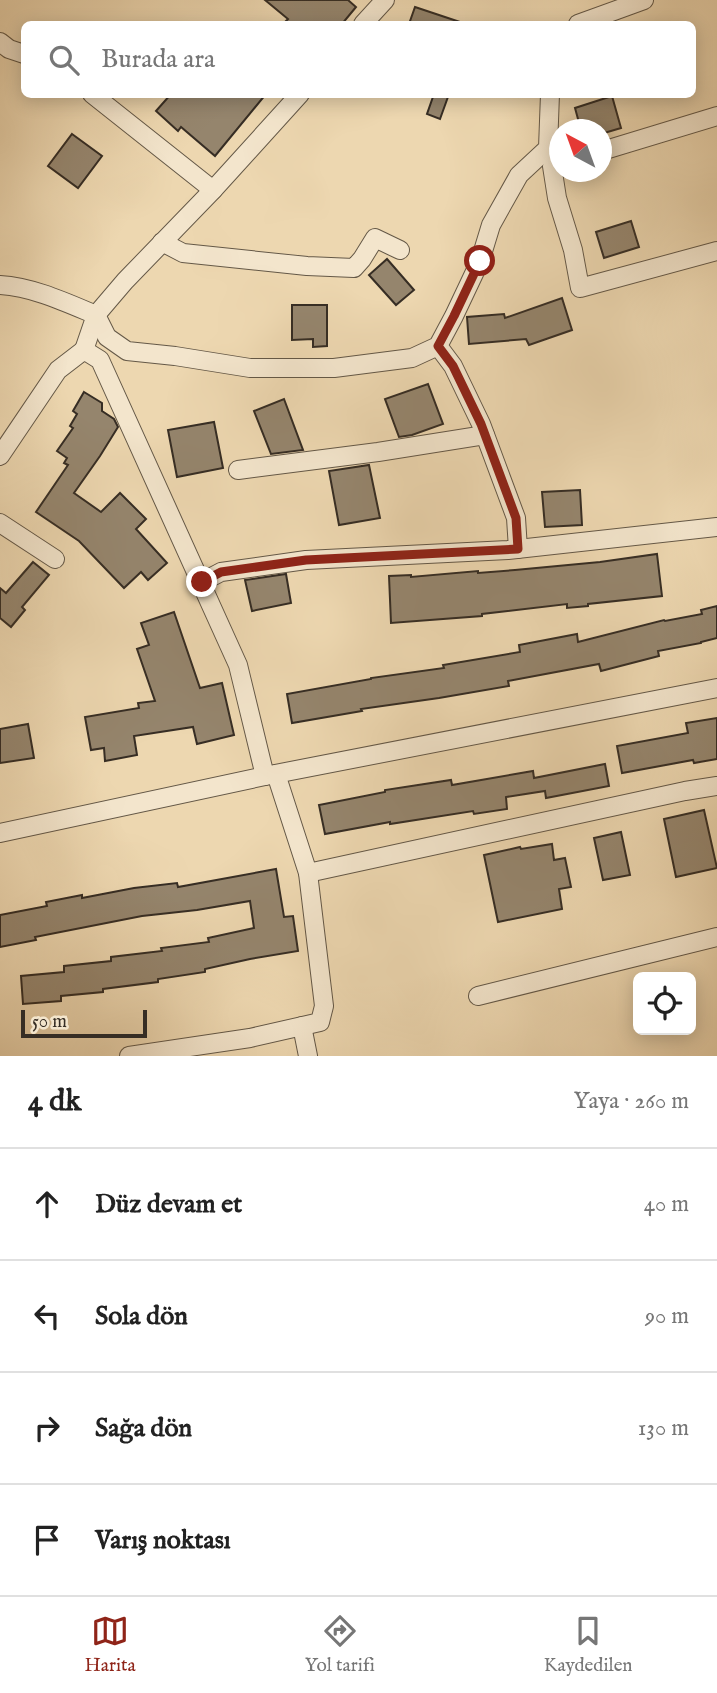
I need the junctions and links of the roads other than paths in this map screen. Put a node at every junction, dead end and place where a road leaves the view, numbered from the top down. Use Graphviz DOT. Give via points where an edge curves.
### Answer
graph roads {
  1 [pos="385,0"];
  2 [pos="644,0"];
  3 [pos="366,21"];
  4 [pos="586,21"];
  5 [pos="0,42"];
  6 [pos="21,53"];
  7 [pos="97,98"];
  8 [pos="296,98"];
  9 [pos="550,98"];
  10 [pos="717,116"];
  11 [pos="612,148"];
  12 [pos="549,167"];
  13 [pos="519,175"];
  14 [pos="557,182"];
  15 [pos="213,190"];
  16 [pos="162,242"];
  17 [pos="400,250"];
  18 [pos="717,251"];
  19 [pos="0,276"];
  20 [pos="8,285"];
  21 [pos="96,315"];
  22 [pos="438,346"];
  23 [pos="84,350"];
  24 [pos="485,435"];
  25 [pos="0,456"];
  26 [pos="238,470"];
  27 [pos="0,523"];
  28 [pos="717,527"];
  29 [pos="518,549"];
  30 [pos="55,559"];
  31 [pos="202,582"];
  32 [pos="717,688"];
  33 [pos="270,775"];
  34 [pos="717,786"];
  35 [pos="0,833"];
  36 [pos="308,873"];
  37 [pos="717,937"];
  38 [pos="478,996"];
  39 [pos="302,1026"];
  40 [pos="130,1056"];
  41 [pos="308,1056"];
  1 -- 3 [label="street"];
  2 -- 4 [label="street"];
  5 -- 6 [label="street"];
  7 -- 15 [label="street"];
  8 -- 15 [label="street"];
  9 -- 13 [label="street" via="548,148"];
  10 -- 11 [label="street"];
  12 -- 13 [label="street"];
  13 -- 22 [label="street" via="491,225 480,261"];
  14 -- 18 [label="street" via="580,288"];
  15 -- 16 [label="street"];
  16 -- 17 [label="street" via="183,253 354,268 375,238"];
  16 -- 21 [label="street"];
  19 -- 20 [label="street"];
  20 -- 21 [label="street"];
  21 -- 22 [label="street" via="107,337 127,351 250,368 334,368 412,358"];
  21 -- 23 [label="street"];
  22 -- 24 [label="street" via="453,366"];
  23 -- 25 [label="street" via="58,370"];
  23 -- 31 [label="street" via="105,369"];
  24 -- 26 [label="street"];
  24 -- 29 [label="street" via="516,518"];
  27 -- 30 [label="street"];
  28 -- 29 [label="street"];
  29 -- 31 [label="street" via="306,560 221,572"];
  31 -- 33 [label="street" via="238,665"];
  32 -- 33 [label="street"];
  33 -- 35 [label="street"];
  33 -- 36 [label="street"];
  34 -- 36 [label="street"];
  36 -- 39 [label="street" via="324,1006 320,1022"];
  37 -- 38 [label="street"];
  39 -- 40 [label="street"];
  39 -- 41 [label="street"];
}
